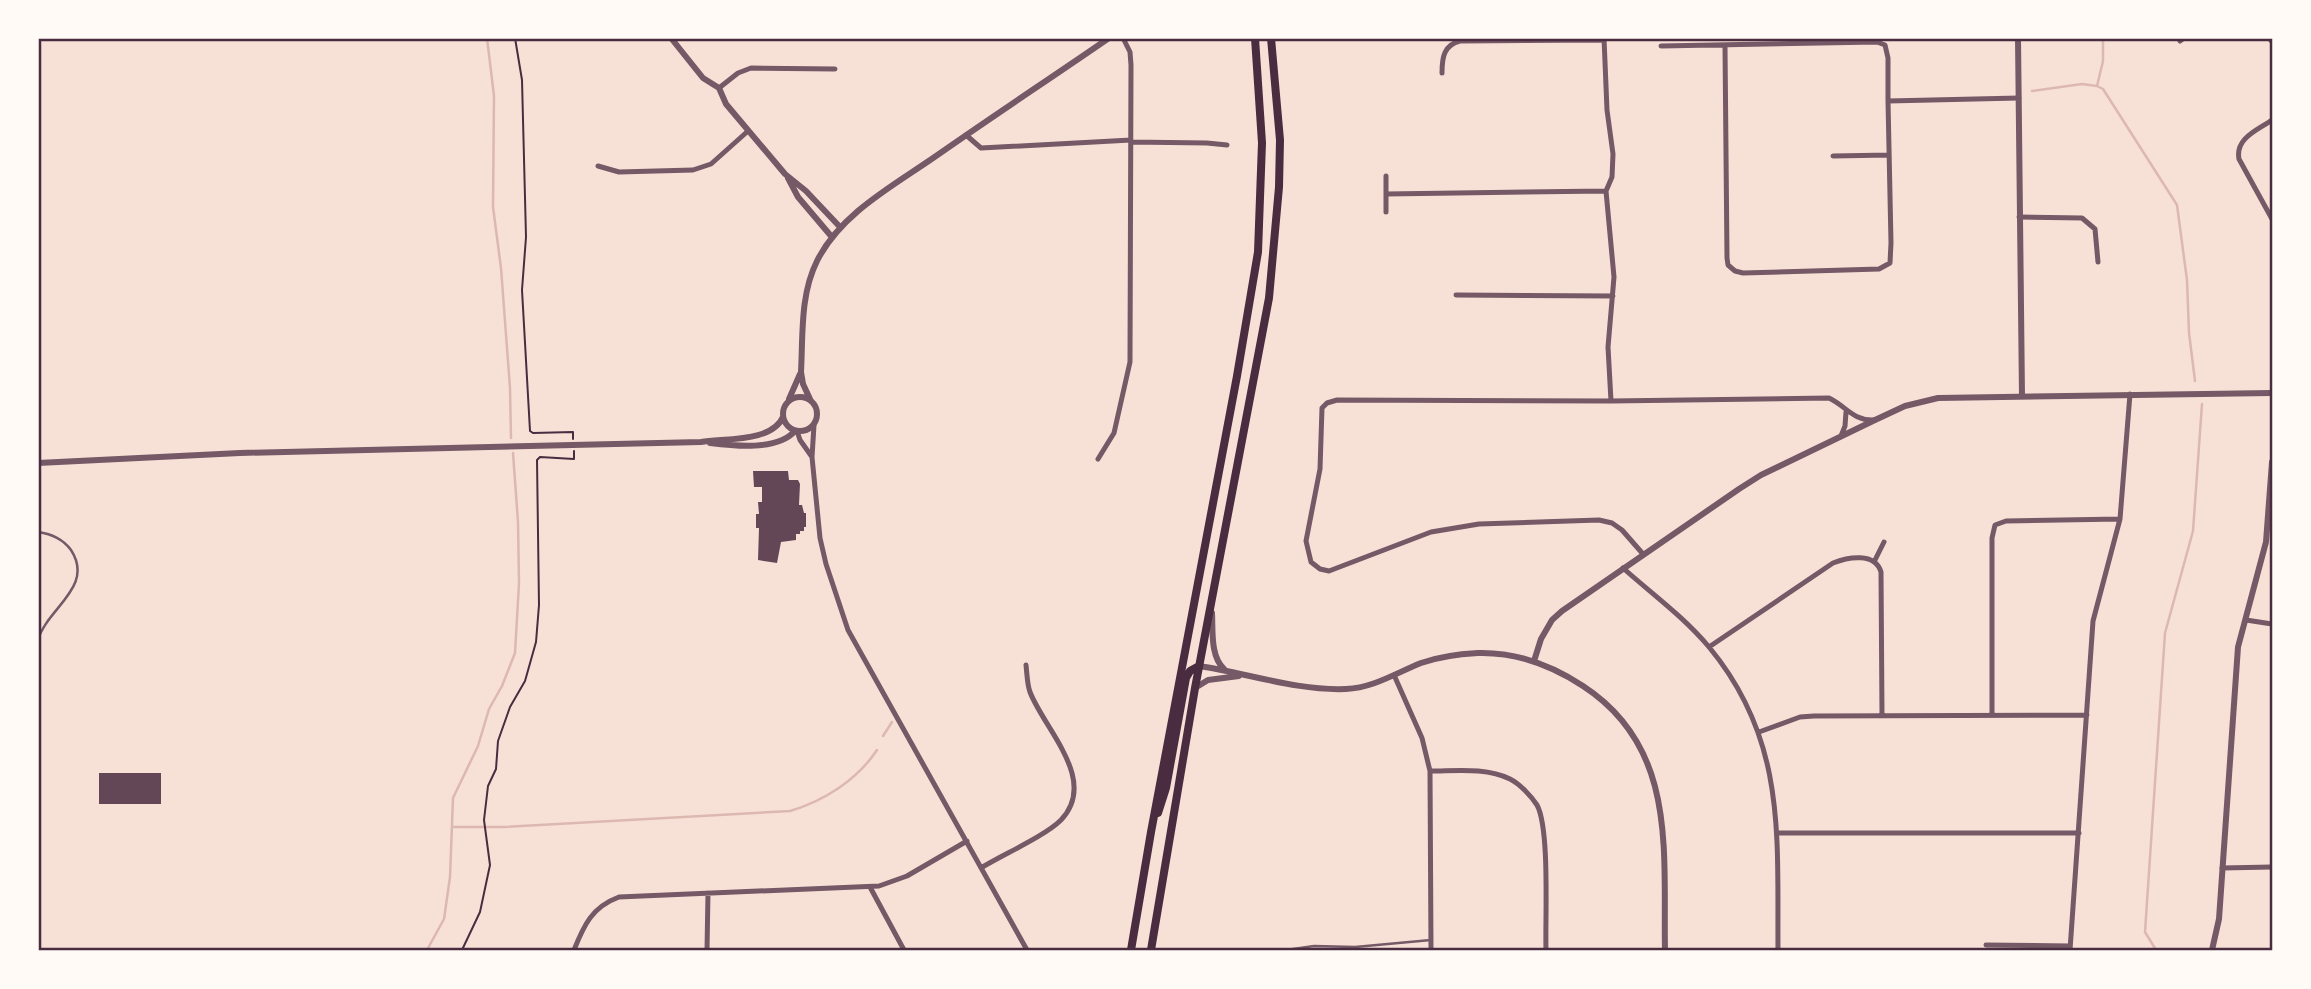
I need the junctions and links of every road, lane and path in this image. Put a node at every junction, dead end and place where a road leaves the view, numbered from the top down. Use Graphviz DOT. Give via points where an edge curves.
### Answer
graph roads {
  1 [pos="515,38"];
  2 [pos="671,38"];
  3 [pos="1109,38"];
  4 [pos="1123,38"];
  5 [pos="1255,38"];
  6 [pos="1271,38"];
  7 [pos="2018,38"];
  8 [pos="1604,39"];
  9 [pos="1661,46"];
  10 [pos="1725,46"];
  11 [pos="835,69"];
  12 [pos="1442,73"];
  13 [pos="719,88"];
  14 [pos="2019,98"];
  15 [pos="1888,101"];
  16 [pos="2273,120"];
  17 [pos="748,131"];
  18 [pos="966,135"];
  19 [pos="1131,141"];
  20 [pos="1227,145"];
  21 [pos="1889,155"];
  22 [pos="1833,156"];
  23 [pos="598,166"];
  24 [pos="785,174"];
  25 [pos="1386,176"];
  26 [pos="1606,191"];
  27 [pos="1386,194"];
  28 [pos="1386,212"];
  29 [pos="2019,216"];
  30 [pos="2273,219"];
  31 [pos="840,227"];
  32 [pos="831,236"];
  33 [pos="2098,262"];
  34 [pos="1456,295"];
  35 [pos="1613,296"];
  36 [pos="801,372"];
  37 [pos="2273,393"];
  38 [pos="2130,394"];
  39 [pos="2022,396"];
  40 [pos="810,399"];
  41 [pos="788,401"];
  42 [pos="1611,401"];
  43 [pos="1846,412"];
  44 [pos="783,417"];
  45 [pos="1875,420"];
  46 [pos="814,425"];
  47 [pos="796,431"];
  48 [pos="1841,436"];
  49 [pos="573,438"];
  50 [pos="701,442"];
  51 [pos="574,451"];
  52 [pos="812,457"];
  53 [pos="1098,459"];
  54 [pos="38,463"];
  55 [pos="2273,463"];
  56 [pos="2271,509"];
  57 [pos="2120,519"];
  58 [pos="38,532"];
  59 [pos="1884,542"];
  60 [pos="1643,554"];
  61 [pos="1874,562"];
  62 [pos="1623,568"];
  63 [pos="1212,607"];
  64 [pos="2246,620"];
  65 [pos="2273,624"];
  66 [pos="38,640"];
  67 [pos="1709,647"];
  68 [pos="1534,660"];
  69 [pos="1026,665"];
  70 [pos="1199,666"];
  71 [pos="1225,670"];
  72 [pos="1241,675"];
  73 [pos="1394,675"];
  74 [pos="1195,688"];
  75 [pos="1882,715"];
  76 [pos="1992,715"];
  77 [pos="2087,715"];
  78 [pos="38,732"];
  79 [pos="1759,732"];
  80 [pos="38,763"];
  81 [pos="1430,771"];
  82 [pos="1151,832"];
  83 [pos="1777,833"];
  84 [pos="2078,833"];
  85 [pos="967,841"];
  86 [pos="2273,867"];
  87 [pos="981,868"];
  88 [pos="2222,868"];
  89 [pos="870,887"];
  90 [pos="708,893"];
  91 [pos="1431,940"];
  92 [pos="1986,945"];
  93 [pos="2070,948"];
  94 [pos="1355,949"];
  95 [pos="462,950"];
  96 [pos="574,950"];
  97 [pos="707,950"];
  98 [pos="904,950"];
  99 [pos="1027,950"];
  100 [pos="1131,950"];
  101 [pos="1151,950"];
  102 [pos="1286,950"];
  103 [pos="1431,950"];
  104 [pos="1546,950"];
  105 [pos="1665,950"];
  106 [pos="1778,950"];
  107 [pos="2212,950"];
  1 -- 49 [label="path" via="522,80 526,237 522,290 530,428 533,433 573,432"];
  2 -- 13 [label="street" via="703,78"];
  3 -- 18 [label="street"];
  4 -- 19 [label="street" via="1130,52"];
  5 -- 82 [label="highway" via="1262,143 1258,252"];
  6 -- 63 [label="highway" via="1280,140 1269,298"];
  7 -- 14 [label="street"];
  8 -- 12 [label="street" via="1460,41 1447,48"];
  8 -- 26 [label="street" via="1613,153"];
  9 -- 10 [label="street"];
  10 -- 15 [label="street" via="1877,42 1887,51"];
  10 -- 21 [label="street" via="1727,258 1735,271 1886,267 1891,263"];
  11 -- 13 [label="street" via="751,68"];
  13 -- 17 [label="street"];
  14 -- 15 [label="street"];
  14 -- 29 [label="street"];
  15 -- 21 [label="street"];
  16 -- 30 [label="street" via="2241,142 2238,152"];
  17 -- 23 [label="street" via="702,168 620,172"];
  17 -- 24 [label="street"];
  18 -- 19 [label="street" via="981,148"];
  18 -- 31 [label="street"];
  19 -- 20 [label="street"];
  19 -- 53 [label="street" via="1130,362 1114,433"];
  21 -- 22 [label="street"];
  24 -- 31 [label="street"];
  24 -- 32 [label="street"];
  25 -- 27 [label="street"];
  26 -- 27 [label="street"];
  26 -- 35 [label="street"];
  27 -- 28 [label="street"];
  29 -- 33 [label="street" via="2082,218 2095,229"];
  29 -- 39 [label="street"];
  31 -- 32 [label="street"];
  32 -- 36 [label="street" via="806,291"];
  34 -- 35 [label="street"];
  35 -- 42 [label="street" via="1608,347"];
  36 -- 40 [label="street"];
  36 -- 41 [label="street"];
  37 -- 38 [label="street"];
  38 -- 39 [label="street"];
  38 -- 57 [label="street"];
  39 -- 45 [label="street" via="1938,398"];
  40 -- 41 [label="street" via="799,396"];
  40 -- 46 [label="street" via="818,413"];
  41 -- 44 [label="street"];
  42 -- 43 [label="street" via="1829,398"];
  42 -- 60 [label="street" via="1327,403 1322,408 1320,469 1306,541 1311,562 1329,571 1431,531 1599,520 1622,530"];
  43 -- 45 [label="street"];
  43 -- 48 [label="street"];
  44 -- 47 [label="street"];
  44 -- 50 [label="street" via="764,435"];
  45 -- 48 [label="street"];
  46 -- 47 [label="street"];
  46 -- 52 [label="street"];
  47 -- 50 [label="street" via="758,444"];
  47 -- 52 [label="street"];
  48 -- 60 [label="street" via="1761,475"];
  50 -- 54 [label="street" via="240,453"];
  51 -- 95 [label="path" via="574,459 537,460 536,642 525,681 498,741 484,820 490,865 481,912"];
  52 -- 85 [label="street" via="820,538 848,630"];
  55 -- 56 [label="street"];
  56 -- 64 [label="street"];
  57 -- 76 [label="street" via="2009,520 1995,526"];
  57 -- 77 [label="street" via="2093,621"];
  58 -- 66 [label="lane" via="59,538 77,566 74,588 45,623"];
  59 -- 61 [label="street"];
  60 -- 62 [label="street"];
  61 -- 67 [label="street" via="1853,558 1833,563"];
  61 -- 75 [label="street" via="1881,574"];
  62 -- 67 [label="street"];
  62 -- 68 [label="street" via="1552,620"];
  63 -- 70 [label="highway"];
  63 -- 71 [label="street" via="1218,663"];
  64 -- 65 [label="street"];
  64 -- 88 [label="street" via="2238,647"];
  67 -- 79 [label="street"];
  68 -- 73 [label="street" via="1478,653 1423,662"];
  68 -- 105 [label="street" via="1599,696 1636,738 1648,762 1663,824"];
  69 -- 87 [label="street" via="1029,691 1068,761 1072,800 1060,821"];
  70 -- 71 [label="street"];
  70 -- 74 [label="highway"];
  70 -- 82 [label="highway" via="1186,678 1164,796"];
  71 -- 72 [label="street"];
  72 -- 73 [label="street" via="1332,690 1380,682"];
  72 -- 74 [label="street" via="1208,680"];
  73 -- 81 [label="street" via="1422,738"];
  74 -- 101 [label="highway"];
  75 -- 76 [label="street"];
  75 -- 79 [label="street" via="1800,717"];
  76 -- 77 [label="street"];
  77 -- 84 [label="street"];
  78 -- 80 [label="lane"];
  79 -- 83 [label="street" via="1775,800"];
  81 -- 91 [label="street"];
  81 -- 104 [label="street" via="1498,775 1512,780 1538,806 1545,848"];
  82 -- 100 [label="highway"];
  83 -- 84 [label="street"];
  83 -- 106 [label="street"];
  84 -- 93 [label="street"];
  85 -- 87 [label="street"];
  85 -- 89 [label="street" via="896,881"];
  86 -- 88 [label="street"];
  87 -- 99 [label="street"];
  88 -- 107 [label="street"];
  89 -- 90 [label="street"];
  89 -- 98 [label="street"];
  90 -- 96 [label="street" via="606,901 584,925"];
  90 -- 97 [label="street"];
  91 -- 94 [label="lane"];
  91 -- 103 [label="street"];
  92 -- 93 [label="street"];
  94 -- 102 [label="lane" via="1314,946"];
}
